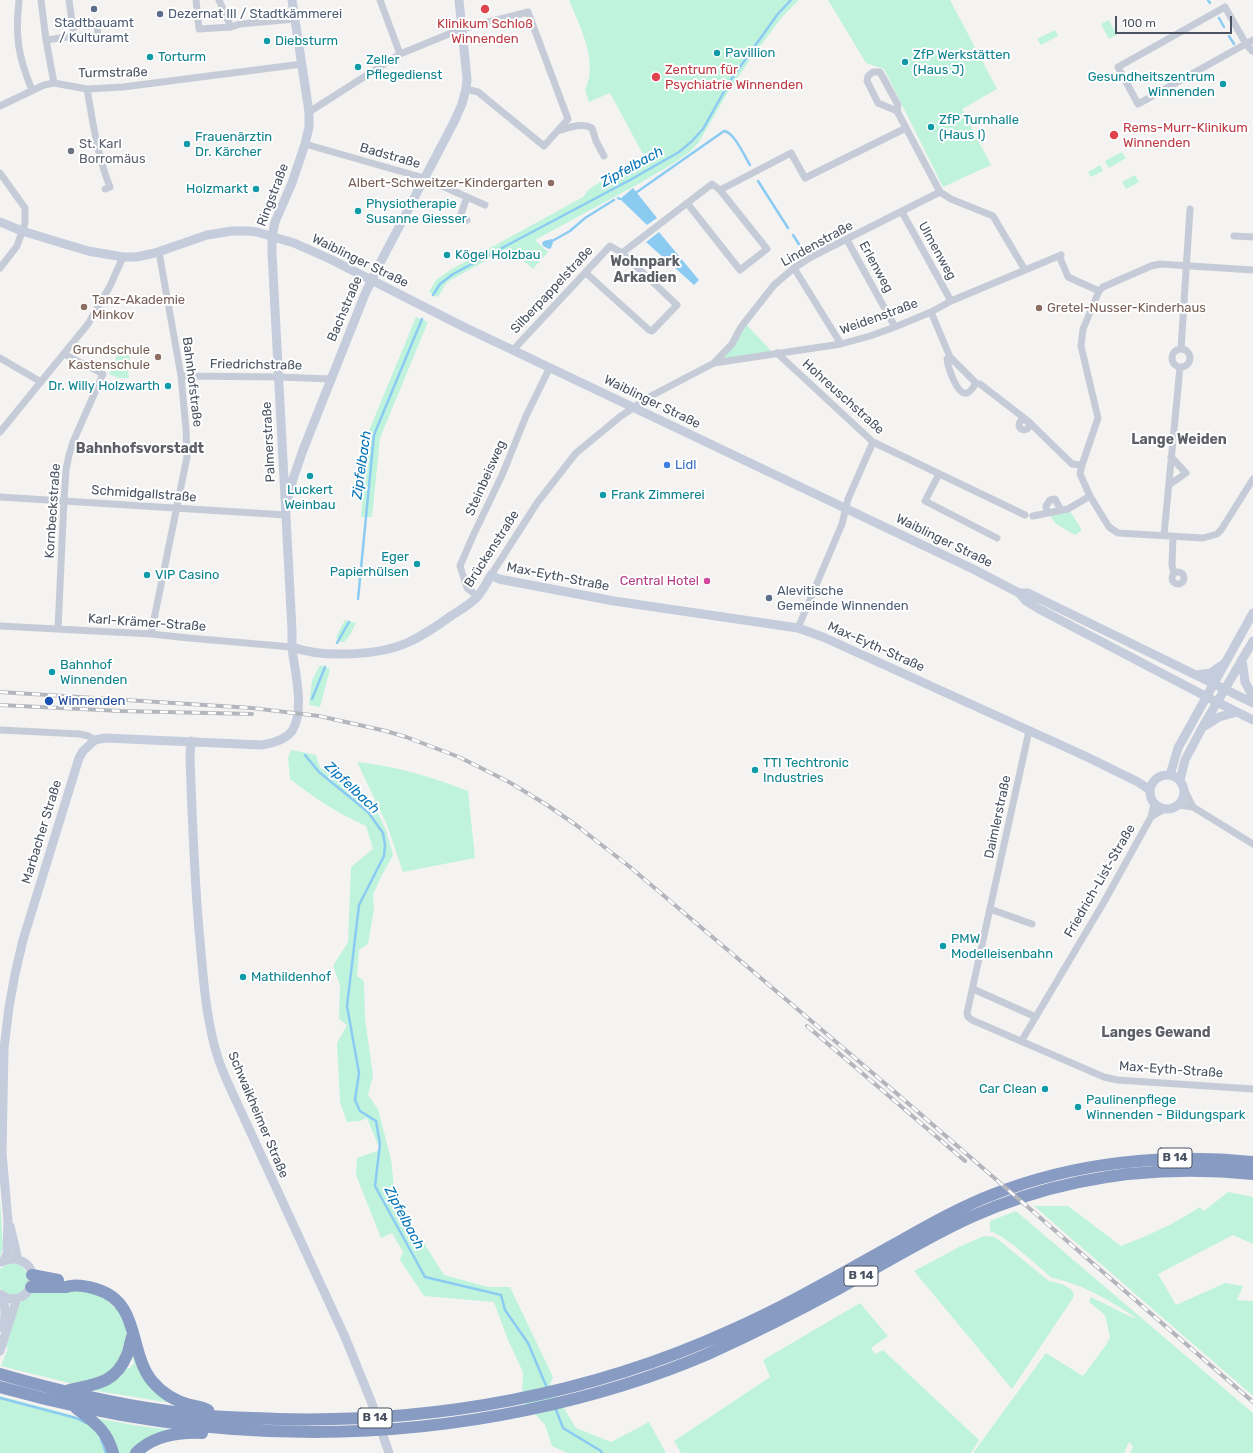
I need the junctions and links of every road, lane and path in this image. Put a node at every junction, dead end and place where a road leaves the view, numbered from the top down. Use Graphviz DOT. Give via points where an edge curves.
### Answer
graph roads {
  1 [pos="19,0"];
  2 [pos="41,0"];
  3 [pos="69,0"];
  4 [pos="196,0"];
  5 [pos="219,0"];
  6 [pos="292,0"];
  7 [pos="380,0"];
  8 [pos="459,0"];
  9 [pos="295,19"];
  10 [pos="72,22"];
  11 [pos="230,24"];
  12 [pos="461,29"];
  13 [pos="74,36"];
  14 [pos="46,40"];
  15 [pos="1253,40"];
  16 [pos="1246,44"];
  17 [pos="1252,51"];
  18 [pos="400,54"];
  19 [pos="302,64"];
  20 [pos="54,83"];
  21 [pos="87,89"];
  22 [pos="466,89"];
  23 [pos="32,90"];
  24 [pos="0,106"];
  25 [pos="309,112"];
  26 [pos="897,112"];
  27 [pos="906,128"];
  28 [pos="558,131"];
  29 [pos="305,144"];
  30 [pos="604,156"];
  31 [pos="0,173"];
  32 [pos="424,178"];
  33 [pos="105,189"];
  34 [pos="720,190"];
  35 [pos="940,192"];
  36 [pos="467,197"];
  37 [pos="687,203"];
  38 [pos="485,205"];
  39 [pos="1190,210"];
  40 [pos="902,212"];
  41 [pos="467,220"];
  42 [pos="0,222"];
  43 [pos="22,231"];
  44 [pos="272,236"];
  45 [pos="1234,236"];
  46 [pos="1253,237"];
  47 [pos="847,240"];
  48 [pos="159,252"];
  49 [pos="622,253"];
  50 [pos="123,257"];
  51 [pos="1186,266"];
  52 [pos="0,268"];
  53 [pos="794,268"];
  54 [pos="1025,270"];
  55 [pos="1253,270"];
  56 [pos="586,273"];
  57 [pos="371,280"];
  58 [pos="1099,292"];
  59 [pos="951,300"];
  60 [pos="931,312"];
  61 [pos="895,327"];
  62 [pos="841,344"];
  63 [pos="1181,349"];
  64 [pos="513,350"];
  65 [pos="777,353"];
  66 [pos="64,354"];
  67 [pos="950,357"];
  68 [pos="0,358"];
  69 [pos="714,363"];
  70 [pos="1180,367"];
  71 [pos="550,368"];
  72 [pos="181,376"];
  73 [pos="279,377"];
  74 [pos="330,379"];
  75 [pos="41,382"];
  76 [pos="980,384"];
  77 [pos="634,407"];
  78 [pos="0,432"];
  79 [pos="873,442"];
  80 [pos="1171,457"];
  81 [pos="1082,465"];
  82 [pos="939,474"];
  83 [pos="1253,479"];
  84 [pos="1169,485"];
  85 [pos="0,496"];
  86 [pos="1090,496"];
  87 [pos="64,500"];
  88 [pos="176,508"];
  89 [pos="845,509"];
  90 [pos="1061,510"];
  91 [pos="1047,512"];
  92 [pos="286,515"];
  93 [pos="1025,515"];
  94 [pos="1033,516"];
  95 [pos="1164,535"];
  96 [pos="1174,536"];
  97 [pos="997,538"];
  98 [pos="1174,573"];
  99 [pos="491,575"];
  100 [pos="1019,593"];
  101 [pos="478,596"];
  102 [pos="1253,614"];
  103 [pos="0,626"];
  104 [pos="798,628"];
  105 [pos="58,629"];
  106 [pos="150,634"];
  107 [pos="1253,641"];
  108 [pos="292,647"];
  109 [pos="1242,659"];
  110 [pos="1228,660"];
  111 [pos="1197,675"];
  112 [pos="1215,684"];
  113 [pos="1225,689"];
  114 [pos="1207,697"];
  115 [pos="1253,697"];
  116 [pos="1217,702"];
  117 [pos="1253,703"];
  118 [pos="1237,712"];
  119 [pos="1253,720"];
  120 [pos="1202,728"];
  121 [pos="0,730"];
  122 [pos="1029,731"];
  123 [pos="95,740"];
  124 [pos="191,741"];
  125 [pos="1170,775"];
  126 [pos="1158,777"];
  127 [pos="1180,780"];
  128 [pos="1138,782"];
  129 [pos="1150,790"];
  130 [pos="1185,792"];
  131 [pos="1154,804"];
  132 [pos="1179,806"];
  133 [pos="1193,807"];
  134 [pos="1164,809"];
  135 [pos="1151,818"];
  136 [pos="1253,844"];
  137 [pos="990,909"];
  138 [pos="1032,924"];
  139 [pos="973,989"];
  140 [pos="1036,1017"];
  141 [pos="1022,1040"];
  142 [pos="1253,1089"];
  143 [pos="1253,1162"];
  144 [pos="1253,1174"];
  145 [pos="8,1221"];
  146 [pos="18,1260"];
  147 [pos="2,1262"];
  148 [pos="32,1281"];
  149 [pos="2,1296"];
  150 [pos="17,1298"];
  151 [pos="749,1329"];
  152 [pos="133,1334"];
  153 [pos="1,1346"];
  154 [pos="0,1374"];
  155 [pos="0,1387"];
  156 [pos="64,1391"];
  157 [pos="74,1406"];
  158 [pos="220,1427"];
  159 [pos="112,1453"];
  160 [pos="136,1453"];
  161 [pos="389,1453"];
  1 -- 23 [label="street" via="18,42 23,68"];
  2 -- 14 [label="street"];
  3 -- 10 [label="street"];
  4 -- 11 [label="street" via="199,29"];
  5 -- 11 [label="street"];
  6 -- 9 [label="main road, Ringstraße"];
  7 -- 18 [label="street"];
  8 -- 12 [label="main road"];
  9 -- 11 [label="street"];
  9 -- 19 [label="main road, Ringstraße"];
  10 -- 13 [label="street"];
  10 -- 13 [label="street" via="97,22 98,37"];
  12 -- 18 [label="street"];
  12 -- 22 [label="main road, Bachstraße"];
  12 -- 28 [label="street" via="528,12 568,119"];
  13 -- 14 [label="street"];
  14 -- 20 [label="street"];
  15 -- 16 [label="street"];
  16 -- 16 [label="street" via="1225,7 1118,67 1138,104"];
  16 -- 17 [label="street"];
  18 -- 25 [label="street"];
  19 -- 21 [label="street, Turmstraße" via="173,82"];
  19 -- 25 [label="main road, Ringstraße"];
  20 -- 21 [label="street, Turmstraße"];
  20 -- 23 [label="street, Turmstraße" via="44,84"];
  21 -- 33 [label="street" via="99,154 110,187"];
  22 -- 28 [label="street" via="478,92 544,146"];
  22 -- 32 [label="main road, Bachstraße" via="454,122"];
  23 -- 24 [label="street, Turmstraße"];
  25 -- 29 [label="main road, Ringstraße"];
  26 -- 26 [label="street" via="898,105 880,72 873,72 867,80 878,103"];
  26 -- 27 [label="street"];
  27 -- 34 [label="street" via="805,178 791,153"];
  27 -- 35 [label="street"];
  28 -- 30 [label="street" via="582,125 592,128"];
  29 -- 32 [label="street, Badstraße"];
  29 -- 44 [label="main road, Ringstraße"];
  31 -- 43 [label="street" via="25,208"];
  32 -- 36 [label="street, Badstraße"];
  32 -- 57 [label="main road, Bachstraße"];
  34 -- 37 [label="street" via="712,184"];
  34 -- 37 [label="street" via="767,250 740,270"];
  35 -- 40 [label="street, Lindenstraße"];
  35 -- 54 [label="street" via="993,216"];
  36 -- 38 [label="street, Badstraße"];
  36 -- 41 [label="street" via="460,217"];
  37 -- 49 [label="street"];
  39 -- 51 [label="street"];
  40 -- 47 [label="street, Lindenstraße"];
  40 -- 59 [label="street, Ulmenweg"];
  42 -- 43 [label="main road, Ringstraße"];
  43 -- 50 [label="main road, Ringstraße" via="92,252"];
  43 -- 52 [label="street" via="17,246"];
  44 -- 48 [label="main road, Ringstraße" via="250,231 232,231 207,235"];
  44 -- 57 [label="main road, Waiblinger Straße" via="330,259"];
  44 -- 73 [label="main road, Palmerstraße"];
  45 -- 46 [label="street"];
  47 -- 53 [label="street, Lindenstraße"];
  47 -- 61 [label="street, Erlenweg"];
  48 -- 50 [label="main road, Ringstraße"];
  48 -- 72 [label="street, Bahnhofstraße"];
  49 -- 56 [label="street, Silberpappelstraße" via="610,246"];
  49 -- 56 [label="street" via="678,305 652,331"];
  50 -- 66 [label="street" via="116,275 88,324"];
  51 -- 55 [label="street"];
  51 -- 58 [label="street" via="1151,266 1103,287"];
  51 -- 63 [label="street"];
  53 -- 62 [label="street"];
  53 -- 69 [label="street, Lindenstraße" via="774,285 741,327 732,344"];
  54 -- 58 [label="street, Weidenstraße" via="1061,258 1068,277"];
  54 -- 59 [label="street, Weidenstraße"];
  56 -- 64 [label="street, Silberpappelstraße"];
  57 -- 64 [label="main road, Waiblinger Straße"];
  57 -- 74 [label="main road, Bachstraße"];
  58 -- 81 [label="street" via="1083,329 1081,346 1098,418"];
  59 -- 60 [label="street, Weidenstraße"];
  60 -- 61 [label="street, Weidenstraße"];
  60 -- 67 [label="street"];
  61 -- 62 [label="street, Weidenstraße"];
  62 -- 65 [label="street, Weidenstraße"];
  63 -- 70 [label="street" via="1173,352 1171,358 1173,364"];
  63 -- 70 [label="street" via="1187,351 1190,359 1187,365"];
  64 -- 71 [label="main road, Waiblinger Straße"];
  65 -- 69 [label="street, Weidenstraße"];
  65 -- 79 [label="street, Hohreuschstraße"];
  66 -- 75 [label="street"];
  66 -- 87 [label="street, Kornbeckstraße" via="100,373 73,442 66,470"];
  67 -- 67 [label="street" via="976,383 967,393 958,390 948,365 947,359"];
  68 -- 75 [label="street"];
  69 -- 77 [label="street, Weidenstraße"];
  70 -- 80 [label="street"];
  71 -- 77 [label="main road, Waiblinger Straße"];
  71 -- 101 [label="street, Steinbeisweg" via="460,566 467,588"];
  72 -- 73 [label="street, Friedrichstraße"];
  72 -- 88 [label="street, Bahnhofstraße" via="187,457"];
  73 -- 74 [label="street, Friedrichstraße"];
  73 -- 92 [label="main road, Palmerstraße"];
  74 -- 92 [label="main road, Bachstraße" via="293,478"];
  75 -- 78 [label="street"];
  76 -- 81 [label="street" via="1028,421 1072,464"];
  77 -- 89 [label="main road, Waiblinger Straße"];
  77 -- 99 [label="street, Brückenstraße" via="576,453 537,503"];
  79 -- 82 [label="street, Hohreuschstraße"];
  79 -- 89 [label="street"];
  80 -- 84 [label="street"];
  80 -- 84 [label="street" via="1186,473"];
  81 -- 86 [label="street" via="1080,474"];
  82 -- 93 [label="street, Hohreuschstraße"];
  82 -- 97 [label="street" via="925,501"];
  83 -- 96 [label="street" via="1217,534 1203,538"];
  84 -- 95 [label="street"];
  85 -- 87 [label="street, Schmidgallstraße"];
  86 -- 90 [label="street" via="1068,509"];
  86 -- 95 [label="street" via="1109,527 1118,533"];
  87 -- 88 [label="street, Schmidgallstraße"];
  87 -- 105 [label="street, Kornbeckstraße"];
  88 -- 92 [label="street, Schmidgallstraße"];
  88 -- 106 [label="street, Bahnhofstraße"];
  89 -- 100 [label="main road, Waiblinger Straße"];
  89 -- 104 [label="street" via="842,524"];
  90 -- 91 [label="street"];
  90 -- 91 [label="street" via="1055,499 1050,500 1046,506"];
  91 -- 94 [label="street"];
  92 -- 108 [label="main road, Palmerstraße"];
  95 -- 96 [label="street"];
  96 -- 98 [label="street"];
  99 -- 101 [label="main road, Brückenstraße"];
  99 -- 104 [label="main road, Max-Eyth-Straße" via="614,601"];
  100 -- 111 [label="main road, Waiblinger Straße" via="1028,592"];
  100 -- 114 [label="main road, Waiblinger Straße" via="1039,609"];
  101 -- 108 [label="main road, Brückenstraße" via="428,632 408,643 363,653 341,654 304,652"];
  102 -- 110 [label="main road"];
  103 -- 105 [label="street, Karl-Krämer-Straße"];
  104 -- 122 [label="main road, Max-Eyth-Straße" via="830,640"];
  105 -- 106 [label="street, Karl-Krämer-Straße"];
  106 -- 108 [label="street, Karl-Krämer-Straße"];
  107 -- 109 [label="main road"];
  108 -- 124 [label="main road" via="298,710 295,724 287,736 262,745"];
  109 -- 113 [label="main road"];
  109 -- 115 [label="main road" via="1245,682"];
  110 -- 111 [label="main road" via="1211,673"];
  110 -- 112 [label="main road"];
  111 -- 112 [label="main road, Waiblinger Straße"];
  112 -- 113 [label="main road, Waiblinger Straße"];
  112 -- 114 [label="main road"];
  113 -- 116 [label="main road"];
  113 -- 117 [label="main road, Waiblinger Straße"];
  114 -- 116 [label="main road, Waiblinger Straße"];
  114 -- 125 [label="main road" via="1178,748"];
  116 -- 118 [label="main road, Waiblinger Straße"];
  116 -- 120 [label="main road"];
  118 -- 119 [label="main road, Waiblinger Straße"];
  118 -- 120 [label="main road" via="1219,717"];
  120 -- 127 [label="main road" via="1185,760"];
  121 -- 123 [label="street" via="80,734"];
  122 -- 128 [label="main road, Max-Eyth-Straße"];
  122 -- 137 [label="street, Daimlerstraße"];
  123 -- 124 [label="main road" via="105,738"];
  123 -- 145 [label="main road, Marbacher Straße" via="79,758 15,974 3,1055 2,1153"];
  124 -- 161 [label="main road, Schwaikheimer Straße" via="193,864 205,995 218,1058 358,1366"];
  125 -- 126 [label="main road"];
  125 -- 127 [label="main road"];
  126 -- 128 [label="main road"];
  126 -- 129 [label="main road"];
  127 -- 130 [label="main road"];
  128 -- 129 [label="main road, Max-Eyth-Straße"];
  129 -- 131 [label="main road, Friedrich-List-Straße"];
  130 -- 132 [label="main road"];
  130 -- 133 [label="street"];
  131 -- 134 [label="main road"];
  131 -- 135 [label="street, Friedrich-List-Straße"];
  132 -- 133 [label="street"];
  132 -- 134 [label="main road, Friedrich-List-Straße"];
  133 -- 136 [label="street"];
  134 -- 135 [label="street, Friedrich-List-Straße"];
  135 -- 140 [label="street, Friedrich-List-Straße"];
  137 -- 138 [label="street"];
  137 -- 139 [label="street, Daimlerstraße"];
  139 -- 140 [label="street"];
  139 -- 141 [label="street, Daimlerstraße" via="968,1017"];
  140 -- 141 [label="street, Friedrich-List-Straße"];
  141 -- 142 [label="street, Max-Eyth-Straße" via="1104,1077 1117,1080"];
  143 -- 151 [label="highway, B 14" via="1197,1158 1154,1159 1096,1166 1035,1180 964,1207 801,1297"];
  144 -- 151 [label="highway, B 14" via="1204,1171 1148,1172 1099,1177 1041,1191 971,1217 802,1308"];
  145 -- 146 [label="main road, Marbacher Straße"];
  145 -- 147 [label="main road, Marbacher Straße" via="7,1254"];
  146 -- 147 [label="main road"];
  146 -- 148 [label="main road" via="26,1264"];
  148 -- 150 [label="main road" via="27,1293"];
  148 -- 152 [label="highway" via="43,1286 72,1285 103,1291 121,1304 129,1317"];
  149 -- 150 [label="main road"];
  149 -- 153 [label="main road" via="5,1314"];
  150 -- 153 [label="main road"];
  151 -- 158 [label="highway, B 14" via="617,1375 579,1386 497,1403 378,1418 295,1420"];
  151 -- 158 [label="highway, B 14" via="708,1354 620,1387 499,1416 390,1430 276,1432"];
  152 -- 156 [label="highway" via="127,1356 109,1378 89,1387"];
  152 -- 158 [label="highway" via="142,1364 158,1387 179,1401 206,1408"];
  154 -- 156 [label="highway, B 14"];
  155 -- 157 [label="highway, B 14"];
  156 -- 158 [label="highway, B 14" via="170,1412"];
  157 -- 158 [label="highway, B 14" via="118,1415"];
  157 -- 159 [label="highway" via="102,1430 109,1441"];
  158 -- 160 [label="highway" via="164,1437"];
}
